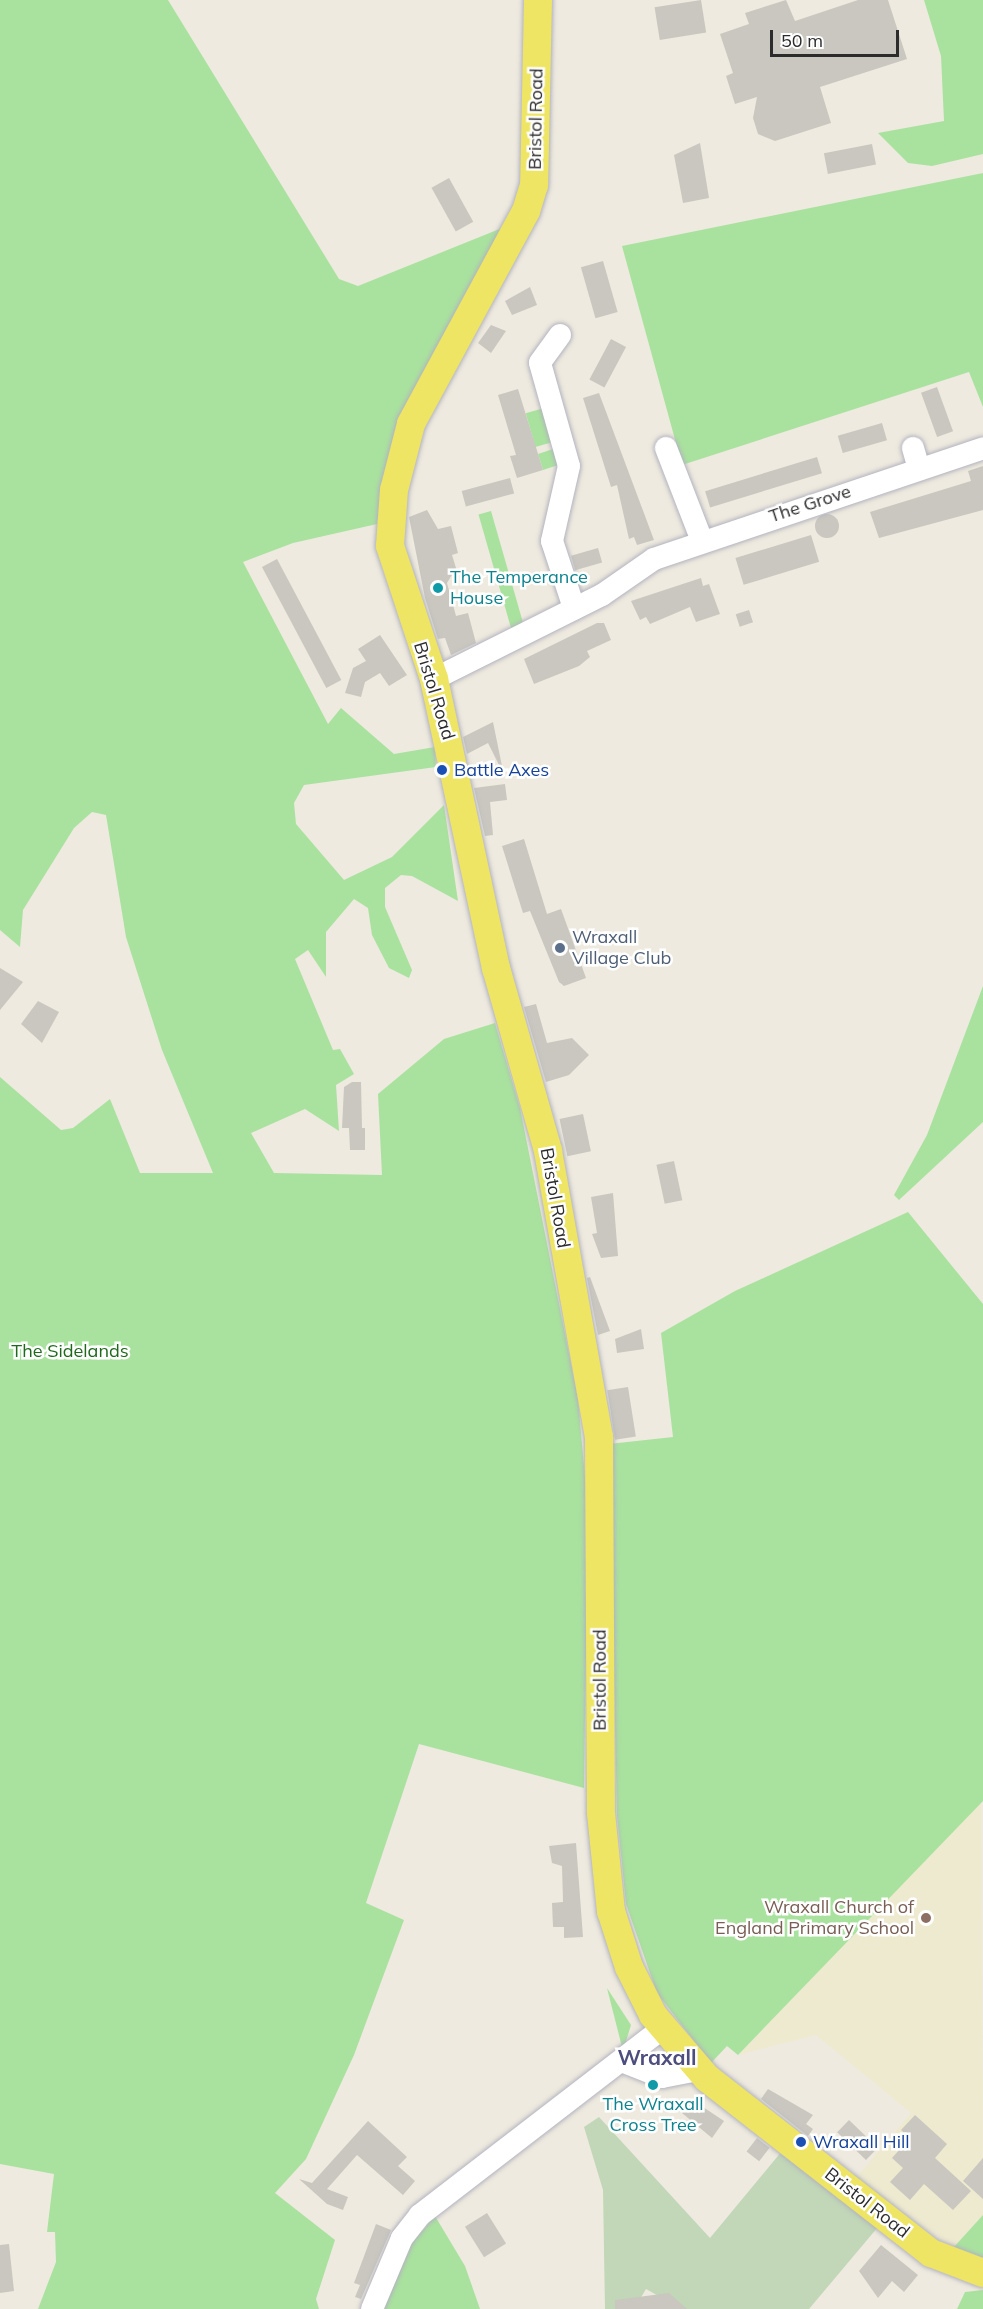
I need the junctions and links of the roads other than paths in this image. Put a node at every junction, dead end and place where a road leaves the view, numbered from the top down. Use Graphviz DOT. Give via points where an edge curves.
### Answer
graph roads {
  1 [pos="538,0"];
  2 [pos="560,335"];
  3 [pos="983,448"];
  4 [pos="664,458"];
  5 [pos="702,541"];
  6 [pos="574,608"];
  7 [pos="435,679"];
  8 [pos="663,2028"];
  9 [pos="624,2062"];
  10 [pos="699,2070"];
  11 [pos="983,2273"];
  12 [pos="372,2309"];
  1 -- 7 [label="main road, Bristol Road" via="534,185 526,212 421,401 403,450 391,510 395,574"];
  2 -- 6 [label="street" via="541,360 555,391 569,466 552,541"];
  3 -- 5 [label="street, The Grove" via="916,458"];
  4 -- 5 [label="street"];
  5 -- 6 [label="street, The Grove" via="654,559"];
  6 -- 7 [label="street, The Grove" via="476,663"];
  7 -- 8 [label="main road, Bristol Road" via="496,968 548,1150 599,1437 601,1813 607,1887 629,1967"];
  8 -- 9 [label="street"];
  8 -- 10 [label="main road, Bristol Road"];
  9 -- 10 [label="street" via="662,2077"];
  9 -- 12 [label="street" via="420,2215 402,2238"];
  10 -- 11 [label="main road, Bristol Road" via="931,2253"];
}
